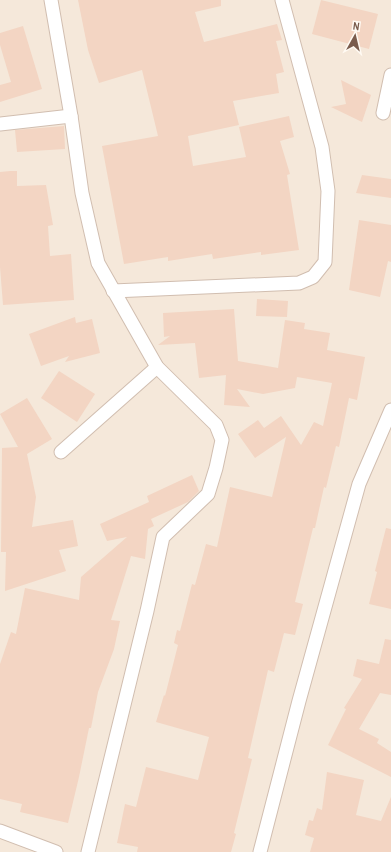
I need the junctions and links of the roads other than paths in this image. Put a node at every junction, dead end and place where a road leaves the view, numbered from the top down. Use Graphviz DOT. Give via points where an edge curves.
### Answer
graph roads {
  1 [pos="50,0"];
  2 [pos="282,0"];
  3 [pos="391,75"];
  4 [pos="383,113"];
  5 [pos="71,116"];
  6 [pos="0,124"];
  7 [pos="113,291"];
  8 [pos="157,367"];
  9 [pos="391,410"];
  10 [pos="61,452"];
  11 [pos="0,831"];
  12 [pos="56,852"];
  13 [pos="88,852"];
  14 [pos="260,852"];
  1 -- 5 [label="street"];
  2 -- 7 [label="street" via="322,147 328,191 325,262 313,277 300,283"];
  3 -- 4 [label="street"];
  5 -- 6 [label="street"];
  5 -- 7 [label="street" via="91,236 98,263"];
  7 -- 8 [label="street"];
  8 -- 10 [label="street"];
  8 -- 13 [label="street" via="216,425 222,440 208,494 164,537"];
  9 -- 14 [label="street" via="360,484"];
  11 -- 12 [label="street"];
}
